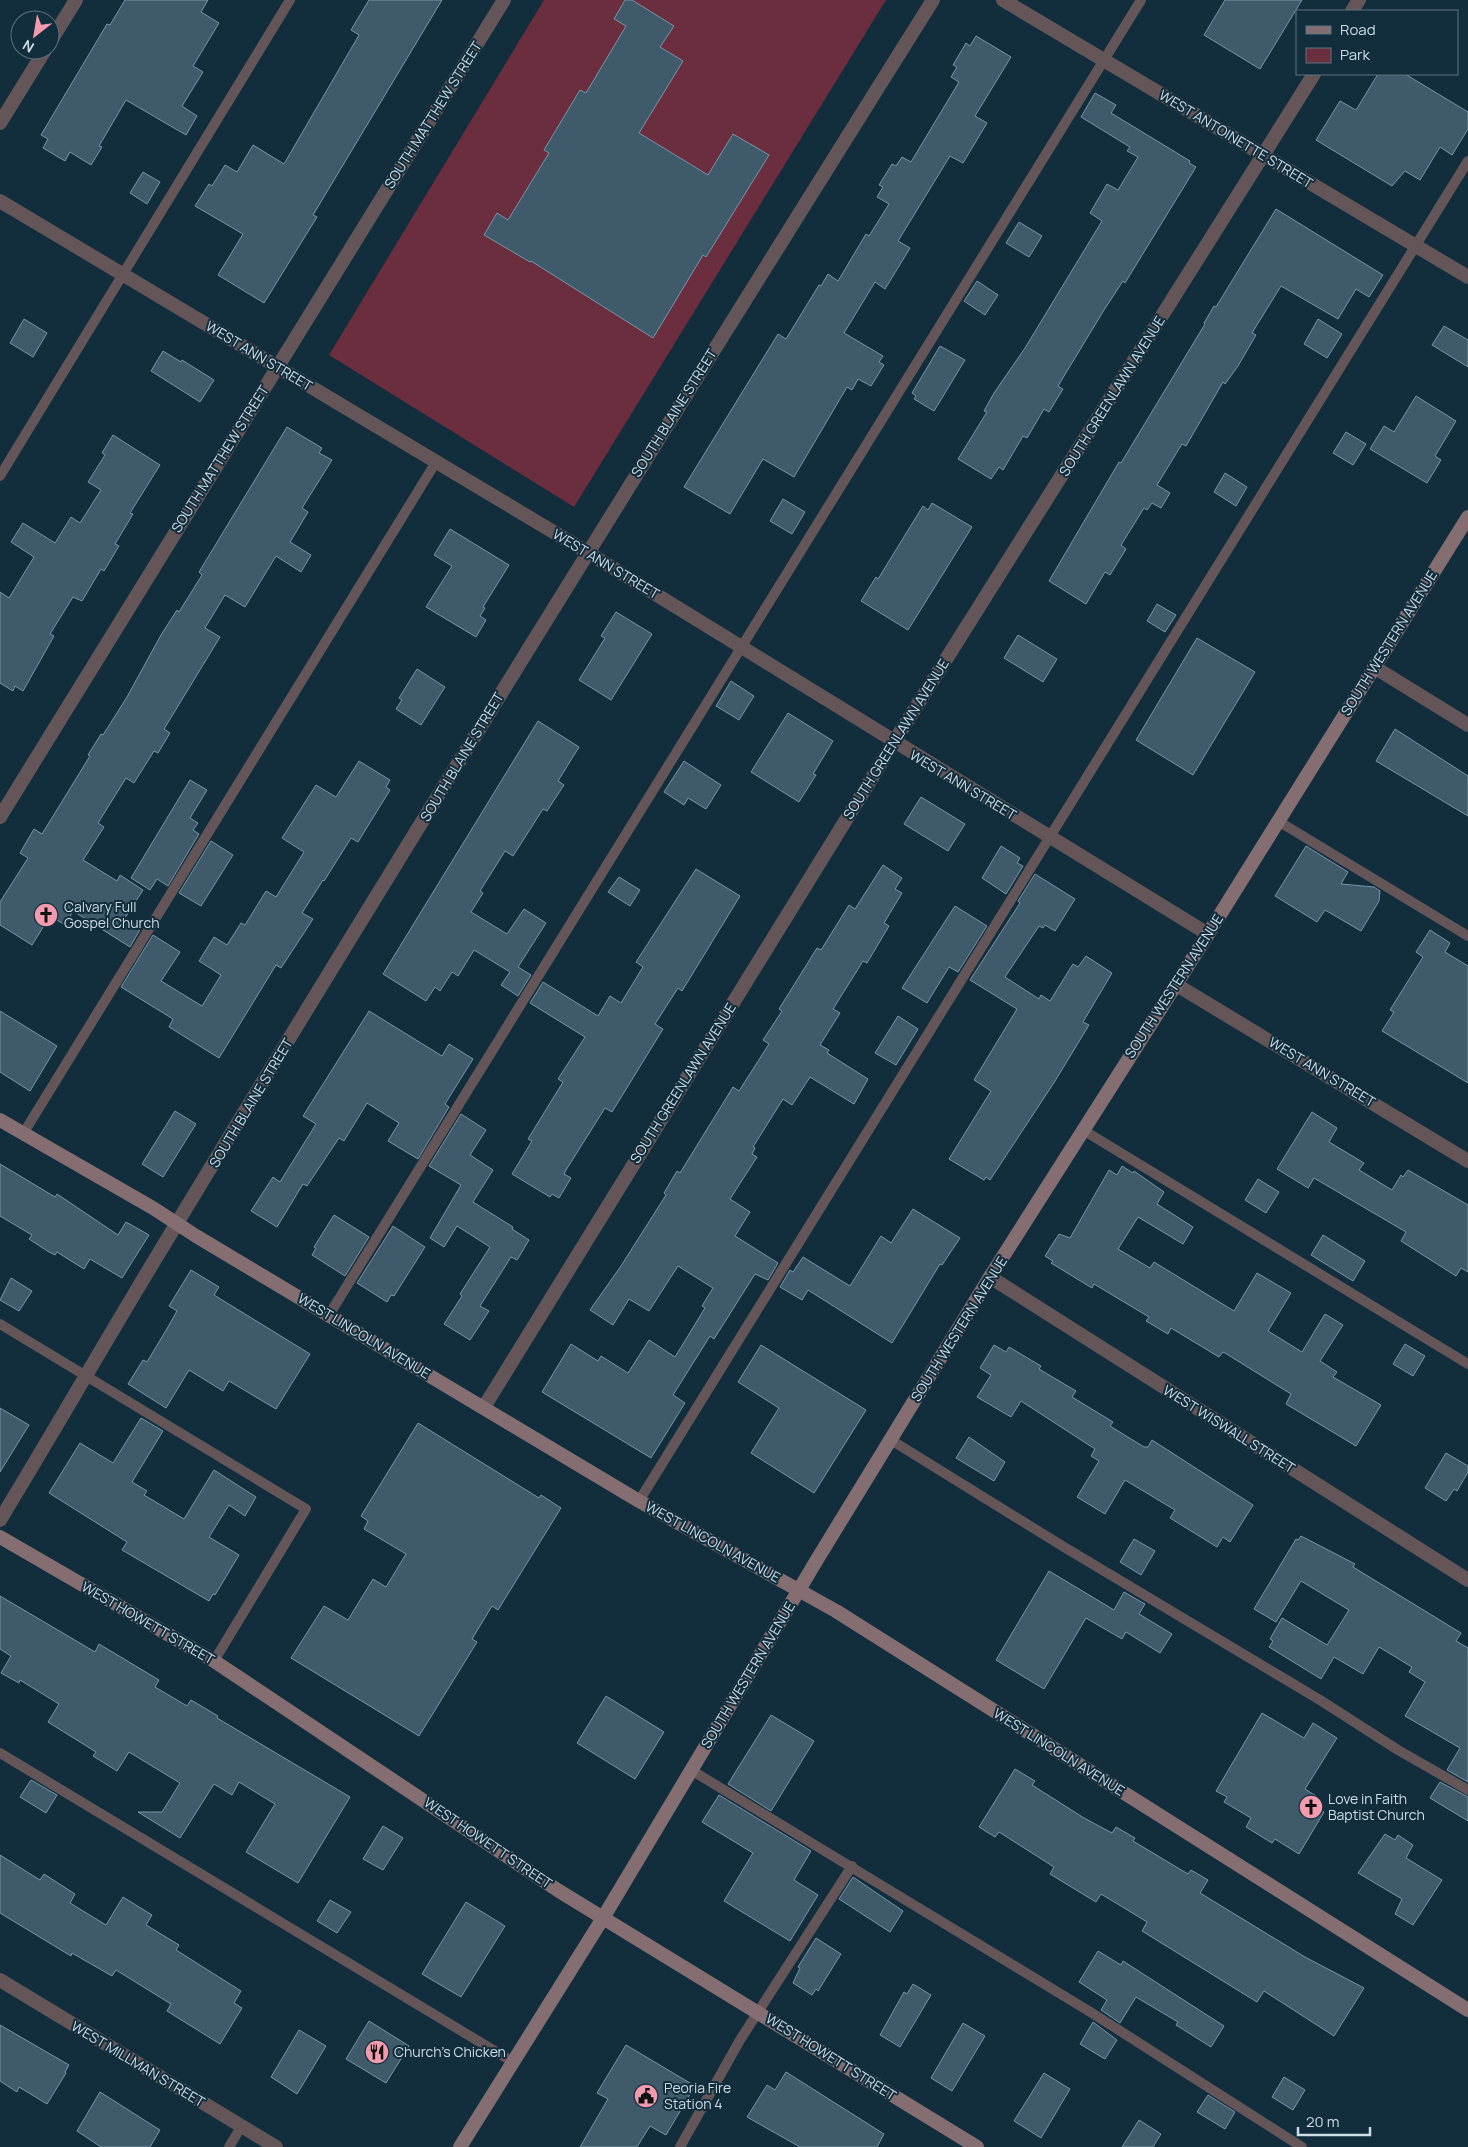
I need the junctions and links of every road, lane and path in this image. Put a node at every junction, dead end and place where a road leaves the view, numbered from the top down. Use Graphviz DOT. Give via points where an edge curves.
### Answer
graph roads {
  1 [pos="76,0"];
  2 [pos="290,0"];
  3 [pos="504,0"];
  4 [pos="933,0"];
  5 [pos="1003,0"];
  6 [pos="1141,0"];
  7 [pos="60,26"];
  8 [pos="39,60"];
  9 [pos="1104,60"];
  10 [pos="1313,75"];
  11 [pos="0,123"];
  12 [pos="1264,155"];
  13 [pos="1468,161"];
  14 [pos="0,201"];
  15 [pos="1415,246"];
  16 [pos="122,274"];
  17 [pos="1468,277"];
  18 [pos="277,367"];
  19 [pos="436,462"];
  20 [pos="0,476"];
  21 [pos="1468,517"];
  22 [pos="587,552"];
  23 [pos="741,648"];
  24 [pos="1374,667"];
  25 [pos="1468,725"];
  26 [pos="894,742"];
  27 [pos="0,817"];
  28 [pos="1278,821"];
  29 [pos="1050,837"];
  30 [pos="1208,934"];
  31 [pos="1468,936"];
  32 [pos="1175,984"];
  33 [pos="0,1120"];
  34 [pos="1083,1130"];
  35 [pos="23,1134"];
  36 [pos="1468,1161"];
  37 [pos="177,1224"];
  38 [pos="990,1277"];
  39 [pos="330,1315"];
  40 [pos="0,1324"];
  41 [pos="1468,1364"];
  42 [pos="87,1377"];
  43 [pos="484,1407"];
  44 [pos="891,1440"];
  45 [pos="639,1501"];
  46 [pos="0,1520"];
  47 [pos="0,1537"];
  48 [pos="1468,1580"];
  49 [pos="799,1589"];
  50 [pos="214,1662"];
  51 [pos="0,1753"];
  52 [pos="691,1770"];
  53 [pos="1468,1790"];
  54 [pos="852,1866"];
  55 [pos="603,1918"];
  56 [pos="0,1980"];
  57 [pos="1468,2010"];
  58 [pos="758,2012"];
  59 [pos="513,2062"];
  60 [pos="241,2127"];
  61 [pos="229,2147"];
  62 [pos="276,2147"];
  63 [pos="460,2147"];
  64 [pos="680,2147"];
  65 [pos="977,2147"];
  66 [pos="1302,2147"];
  1 -- 7 [label="street"];
  2 -- 16 [label="lane"];
  3 -- 18 [label="street, SOUTH MATTHEW STREET"];
  4 -- 22 [label="street, SOUTH BLAINE STREET"];
  5 -- 9 [label="street, WEST ANTOINETTE STREET"];
  6 -- 9 [label="lane"];
  8 -- 11 [label="street"];
  9 -- 12 [label="street, WEST ANTOINETTE STREET"];
  9 -- 23 [label="lane"];
  10 -- 12 [label="street, SOUTH GREENLAWN AVENUE"];
  12 -- 15 [label="street, WEST ANTOINETTE STREET"];
  12 -- 26 [label="street, SOUTH GREENLAWN AVENUE"];
  13 -- 15 [label="lane"];
  14 -- 16 [label="street, WEST ANN STREET"];
  15 -- 17 [label="street, WEST ANTOINETTE STREET"];
  15 -- 29 [label="lane"];
  16 -- 18 [label="street, WEST ANN STREET"];
  16 -- 20 [label="lane"];
  18 -- 19 [label="street, WEST ANN STREET"];
  18 -- 27 [label="street, SOUTH MATTHEW STREET"];
  19 -- 22 [label="street, WEST ANN STREET"];
  19 -- 35 [label="lane"];
  21 -- 24 [label="main road, SOUTH WESTERN AVENUE"];
  22 -- 23 [label="street, WEST ANN STREET"];
  22 -- 37 [label="street, SOUTH BLAINE STREET"];
  23 -- 26 [label="street, WEST ANN STREET"];
  23 -- 39 [label="lane"];
  24 -- 25 [label="street"];
  24 -- 28 [label="main road, SOUTH WESTERN AVENUE"];
  26 -- 29 [label="street, WEST ANN STREET"];
  26 -- 43 [label="street, SOUTH GREENLAWN AVENUE"];
  28 -- 30 [label="main road, SOUTH WESTERN AVENUE"];
  28 -- 31 [label="lane"];
  29 -- 30 [label="street, WEST ANN STREET"];
  29 -- 45 [label="lane"];
  30 -- 32 [label="main road, SOUTH WESTERN AVENUE"];
  32 -- 34 [label="main road, SOUTH WESTERN AVENUE"];
  32 -- 36 [label="street, WEST ANN STREET"];
  33 -- 35 [label="main road, WEST LINCOLN AVENUE"];
  34 -- 38 [label="main road, SOUTH WESTERN AVENUE"];
  34 -- 41 [label="lane"];
  35 -- 37 [label="main road, WEST LINCOLN AVENUE"];
  37 -- 39 [label="main road, WEST LINCOLN AVENUE"];
  37 -- 42 [label="street, SOUTH BLAINE STREET"];
  38 -- 44 [label="main road, SOUTH WESTERN AVENUE"];
  38 -- 48 [label="street, WEST WISWALL STREET"];
  39 -- 43 [label="main road, WEST LINCOLN AVENUE"];
  40 -- 42 [label="lane"];
  42 -- 46 [label="street, SOUTH BLAINE STREET"];
  42 -- 50 [label="lane" via="306,1509"];
  43 -- 45 [label="main road, WEST LINCOLN AVENUE"];
  44 -- 49 [label="main road, SOUTH WESTERN AVENUE"];
  44 -- 53 [label="lane"];
  45 -- 49 [label="main road, WEST LINCOLN AVENUE"];
  47 -- 50 [label="main road, WEST HOWETT STREET"];
  49 -- 52 [label="main road, SOUTH WESTERN AVENUE"];
  49 -- 57 [label="main road, WEST LINCOLN AVENUE"];
  50 -- 55 [label="main road, WEST HOWETT STREET"];
  51 -- 59 [label="lane"];
  52 -- 54 [label="lane"];
  52 -- 55 [label="main road, SOUTH WESTERN AVENUE"];
  54 -- 58 [label="lane"];
  54 -- 66 [label="lane" via="1092,2012"];
  55 -- 58 [label="main road, WEST HOWETT STREET"];
  55 -- 59 [label="main road, SOUTH WESTERN AVENUE"];
  56 -- 60 [label="street, WEST MILLMAN STREET"];
  58 -- 64 [label="lane"];
  58 -- 65 [label="main road, WEST HOWETT STREET"];
  59 -- 63 [label="main road, SOUTH WESTERN AVENUE"];
  60 -- 61 [label="lane"];
  60 -- 62 [label="street, WEST MILLMAN STREET"];
}
